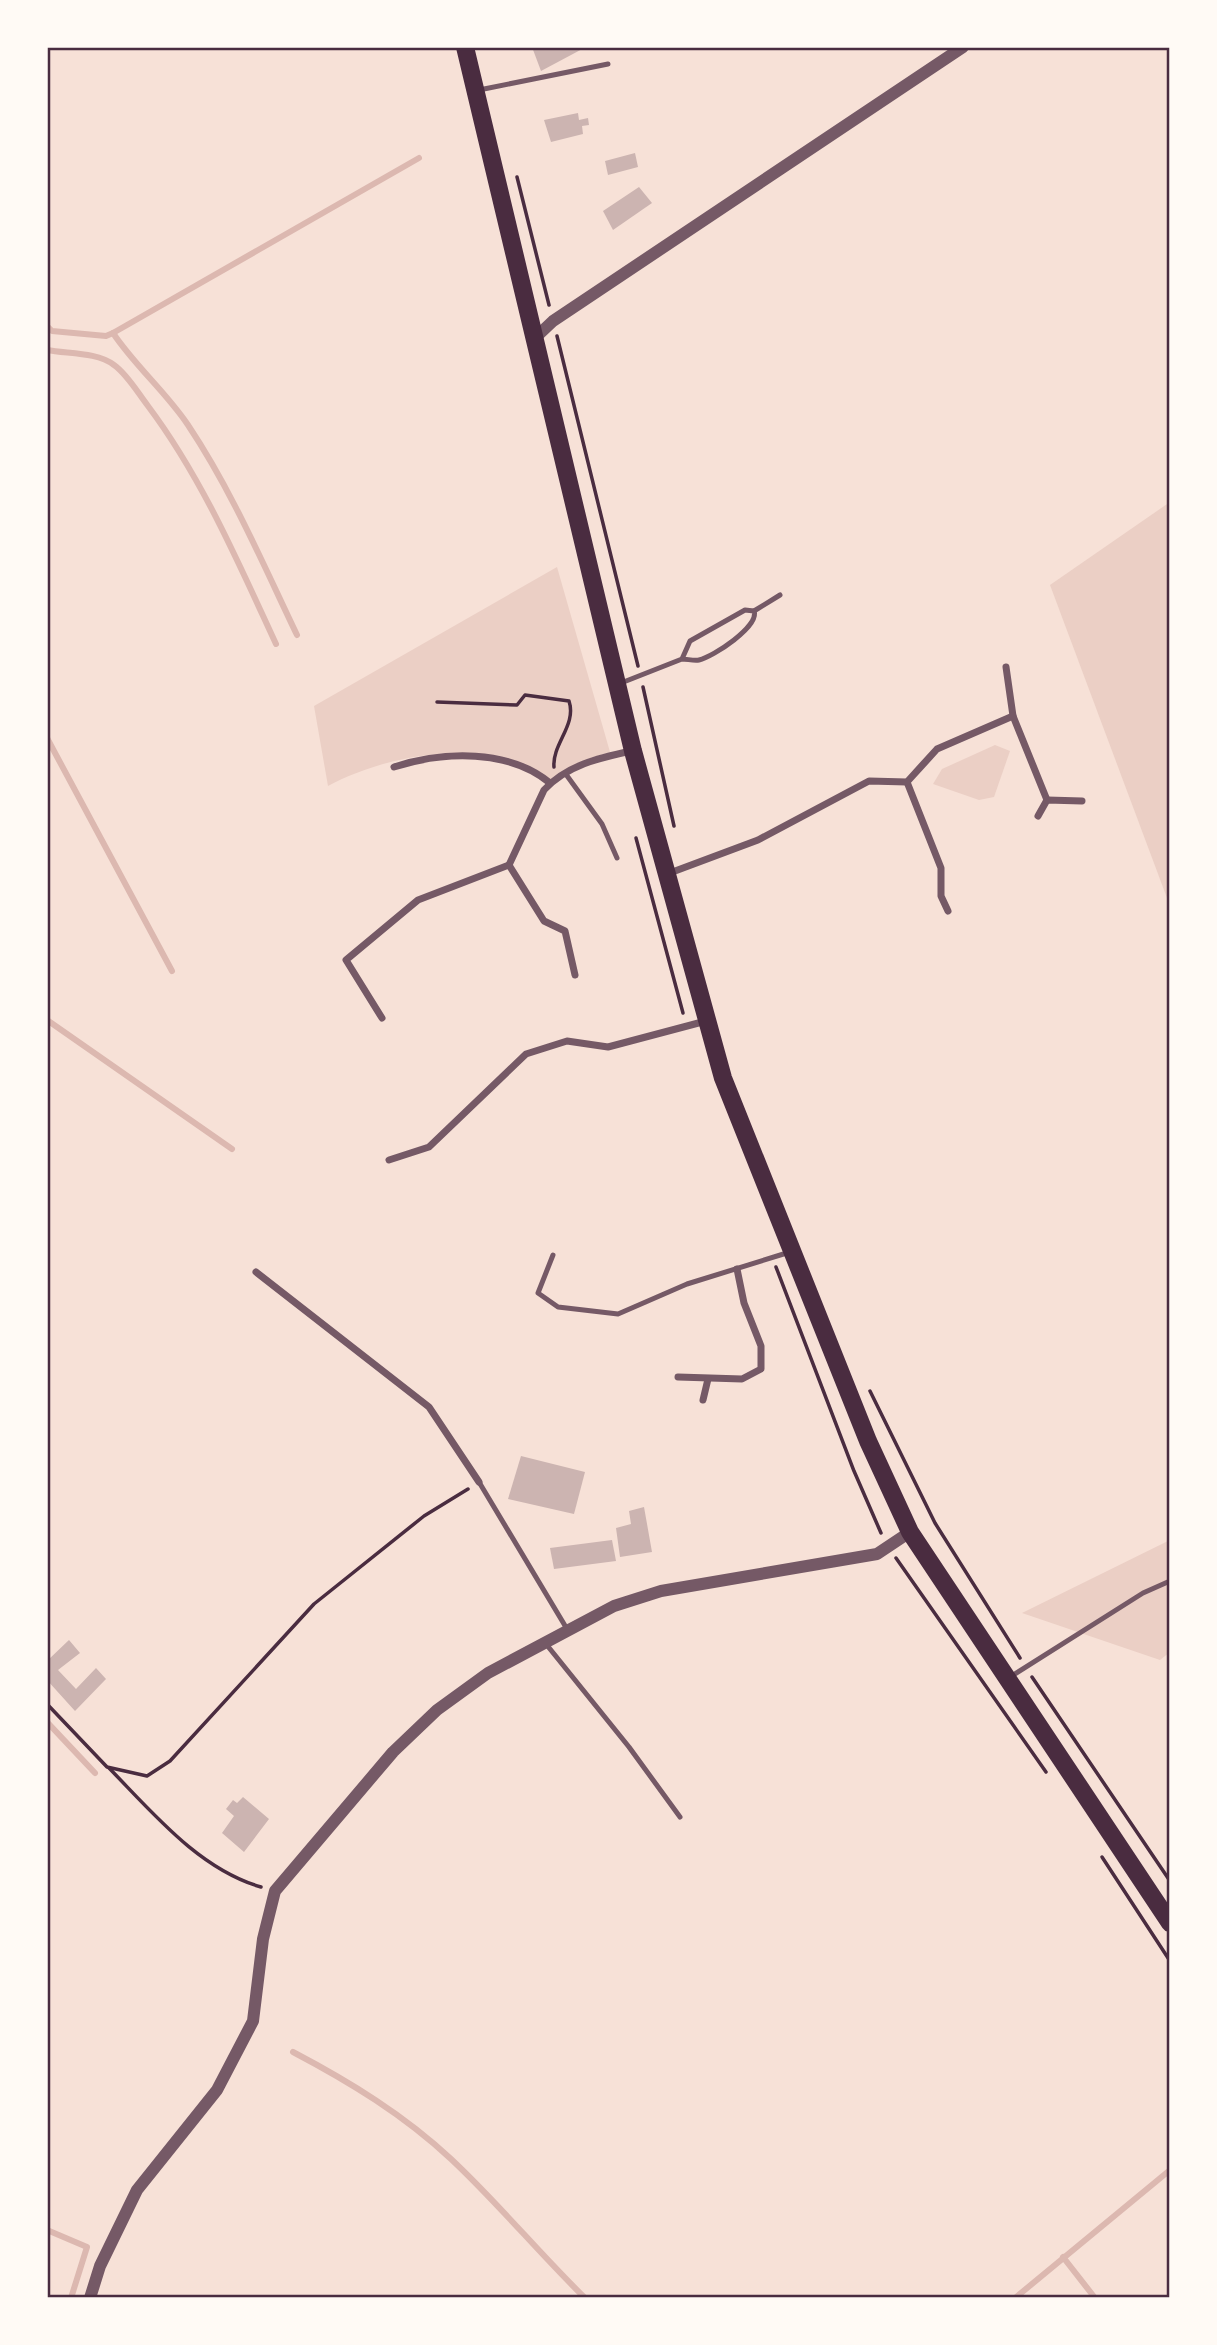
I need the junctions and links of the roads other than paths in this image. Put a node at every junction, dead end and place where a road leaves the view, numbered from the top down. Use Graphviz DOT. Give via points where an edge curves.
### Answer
graph roads {
  1 [pos="465,47"];
  2 [pos="963,47"];
  3 [pos="608,64"];
  4 [pos="475,90"];
  5 [pos="535,338"];
  6 [pos="780,595"];
  7 [pos="754,611"];
  8 [pos="682,659"];
  9 [pos="1006,667"];
  10 [pos="618,684"];
  11 [pos="1013,716"];
  12 [pos="633,751"];
  13 [pos="394,766"];
  14 [pos="565,773"];
  15 [pos="553,781"];
  16 [pos="907,782"];
  17 [pos="1047,800"];
  18 [pos="1082,800"];
  19 [pos="1038,816"];
  20 [pos="617,858"];
  21 [pos="509,865"];
  22 [pos="666,874"];
  23 [pos="948,911"];
  24 [pos="575,975"];
  25 [pos="382,1018"];
  26 [pos="707,1020"];
  27 [pos="389,1160"];
  28 [pos="793,1251"];
  29 [pos="553,1255"];
  30 [pos="737,1269"];
  31 [pos="256,1272"];
  32 [pos="678,1377"];
  33 [pos="708,1379"];
  34 [pos="703,1400"];
  35 [pos="479,1482"];
  36 [pos="910,1532"];
  37 [pos="1170,1581"];
  38 [pos="567,1629"];
  39 [pos="544,1642"];
  40 [pos="1007,1679"];
  41 [pos="680,1818"];
  42 [pos="1170,1923"];
  43 [pos="90,2298"];
  1 -- 4 [label="highway"];
  2 -- 5 [label="street"];
  3 -- 4 [label="lane"];
  4 -- 5 [label="highway"];
  5 -- 10 [label="highway"];
  6 -- 7 [label="lane"];
  7 -- 8 [label="lane" via="745,610 690,641"];
  7 -- 8 [label="lane" via="754,621 746,632 700,660"];
  8 -- 10 [label="lane"];
  9 -- 11 [label="street"];
  10 -- 12 [label="highway"];
  11 -- 16 [label="street" via="937,749"];
  11 -- 17 [label="street"];
  12 -- 14 [label="street" via="584,763"];
  12 -- 22 [label="highway"];
  13 -- 15 [label="street" via="454,756 509,760"];
  14 -- 15 [label="street"];
  14 -- 20 [label="lane" via="602,824"];
  15 -- 21 [label="street"];
  16 -- 22 [label="street" via="869,781 758,840"];
  16 -- 23 [label="street" via="941,868 940,895"];
  17 -- 18 [label="street"];
  17 -- 19 [label="street"];
  21 -- 24 [label="street" via="544,921 565,931"];
  21 -- 25 [label="street" via="418,900 346,960"];
  22 -- 26 [label="highway"];
  26 -- 27 [label="street" via="608,1047 567,1041 526,1054 429,1147"];
  26 -- 28 [label="highway" via="723,1078"];
  28 -- 30 [label="lane"];
  28 -- 36 [label="highway" via="868,1441"];
  29 -- 30 [label="lane" via="538,1293 558,1307 618,1314 687,1284"];
  30 -- 33 [label="street" via="761,1346 761,1369 742,1379"];
  31 -- 35 [label="street" via="429,1408"];
  32 -- 33 [label="street"];
  33 -- 34 [label="street"];
  35 -- 38 [label="lane"];
  36 -- 38 [label="street" via="877,1554 661,1591 614,1606"];
  36 -- 40 [label="highway"];
  37 -- 40 [label="lane" via="1143,1593"];
  38 -- 39 [label="street"];
  39 -- 41 [label="lane"];
  39 -- 43 [label="street" via="488,1673 437,1710 393,1752 275,1891 263,1939 253,2021 217,2090 137,2190 100,2266"];
  40 -- 42 [label="highway"];
}
